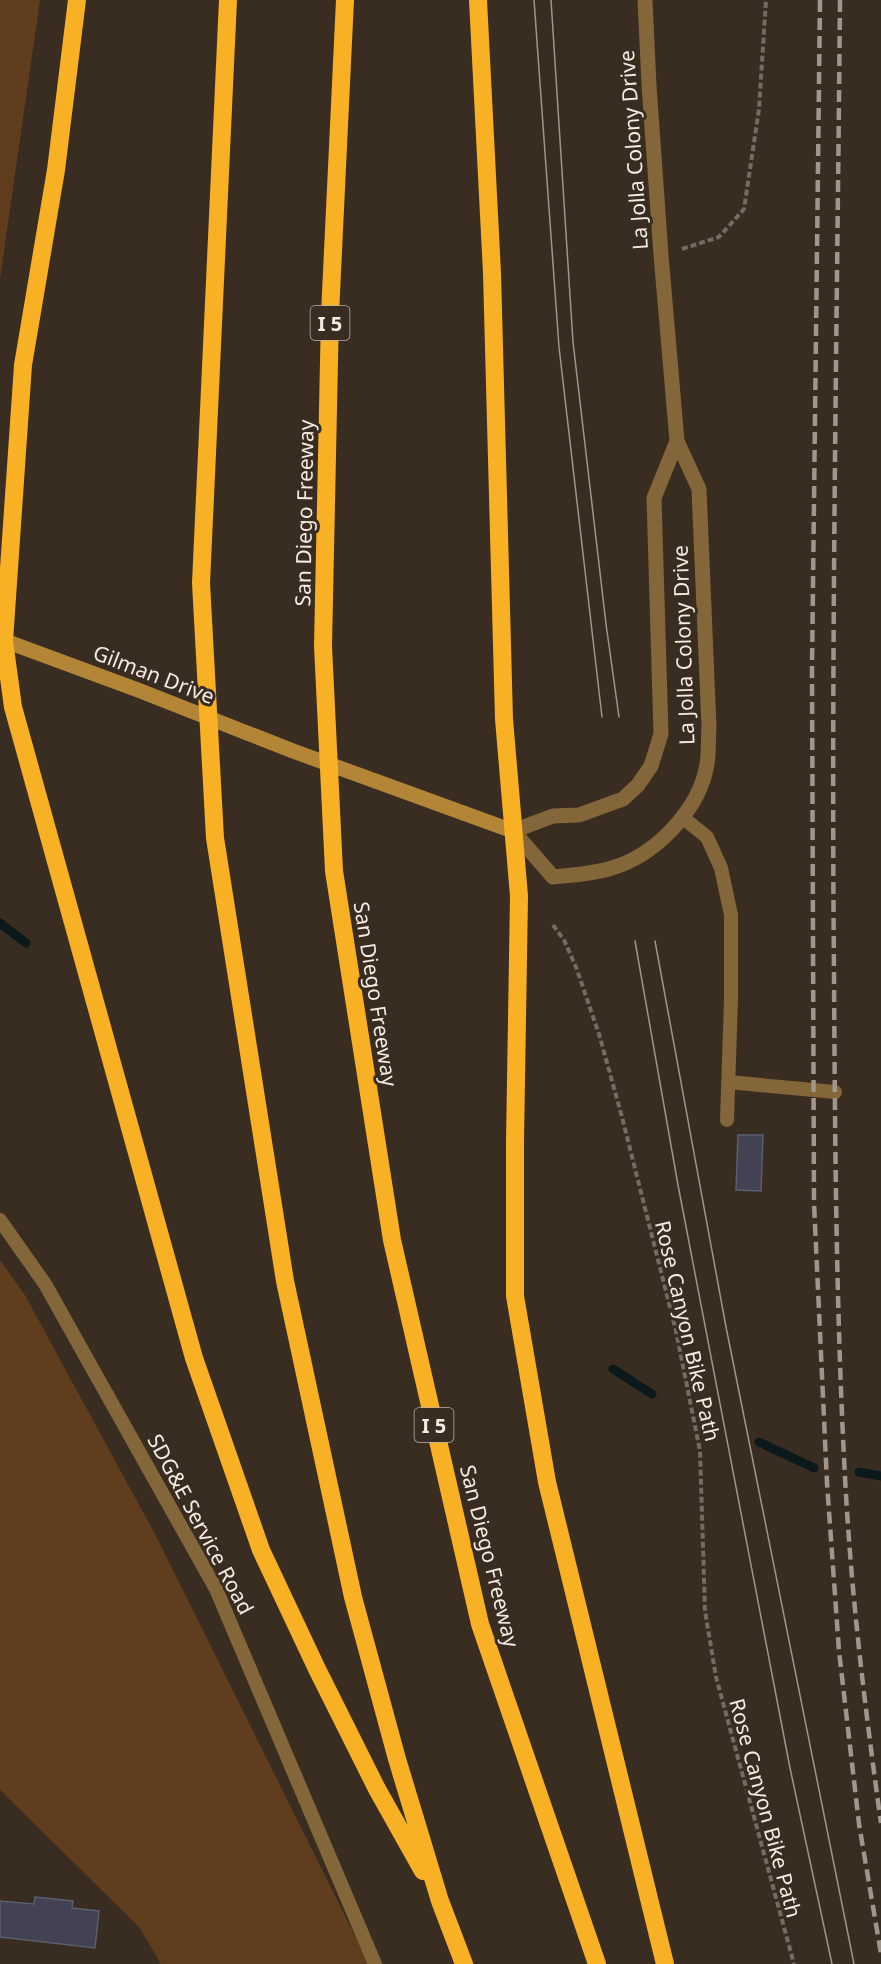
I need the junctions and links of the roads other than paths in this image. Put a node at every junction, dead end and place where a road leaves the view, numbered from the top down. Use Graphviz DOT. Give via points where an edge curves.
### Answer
graph roads {
  1 [pos="77,0"];
  2 [pos="228,0"];
  3 [pos="345,0"];
  4 [pos="478,0"];
  5 [pos="645,0"];
  6 [pos="677,441"];
  7 [pos="2,640"];
  8 [pos="293,751"];
  9 [pos="682,817"];
  10 [pos="513,831"];
  11 [pos="728,1082"];
  12 [pos="835,1092"];
  13 [pos="727,1120"];
  14 [pos="0,1220"];
  15 [pos="440,1901"];
  16 [pos="375,1964"];
  17 [pos="464,1964"];
  18 [pos="597,1964"];
  19 [pos="665,1964"];
  1 -- 7 [label="highway" via="56,170 23,365"];
  2 -- 15 [label="highway" via="201,583 215,838 285,1281 353,1597"];
  3 -- 18 [label="highway, San Diego Freeway / I 5" via="330,314 323,646 334,871 392,1240 480,1624"];
  4 -- 10 [label="highway" via="492,273 504,718"];
  5 -- 6 [label="street, La Jolla Colony Drive"];
  6 -- 9 [label="street, La Jolla Colony Drive" via="699,489 709,727 707,764 698,793"];
  6 -- 10 [label="street, La Jolla Colony Drive" via="654,498 661,734 651,766 623,799 579,815 553,816"];
  7 -- 8 [label="main road, Gilman Drive"];
  7 -- 15 [label="highway" via="13,707 194,1358 261,1550 377,1789"];
  8 -- 10 [label="main road, La Jolla Colony Drive"];
  9 -- 10 [label="street, La Jolla Colony Drive" via="633,860 592,874 553,877"];
  9 -- 11 [label="lane" via="707,837 722,868 731,915"];
  10 -- 19 [label="highway" via="519,896 515,1296 547,1482"];
  11 -- 12 [label="lane"];
  11 -- 13 [label="lane"];
  14 -- 16 [label="lane, SDG&E Service Road" via="45,1284 216,1589"];
  15 -- 17 [label="highway"];
}
